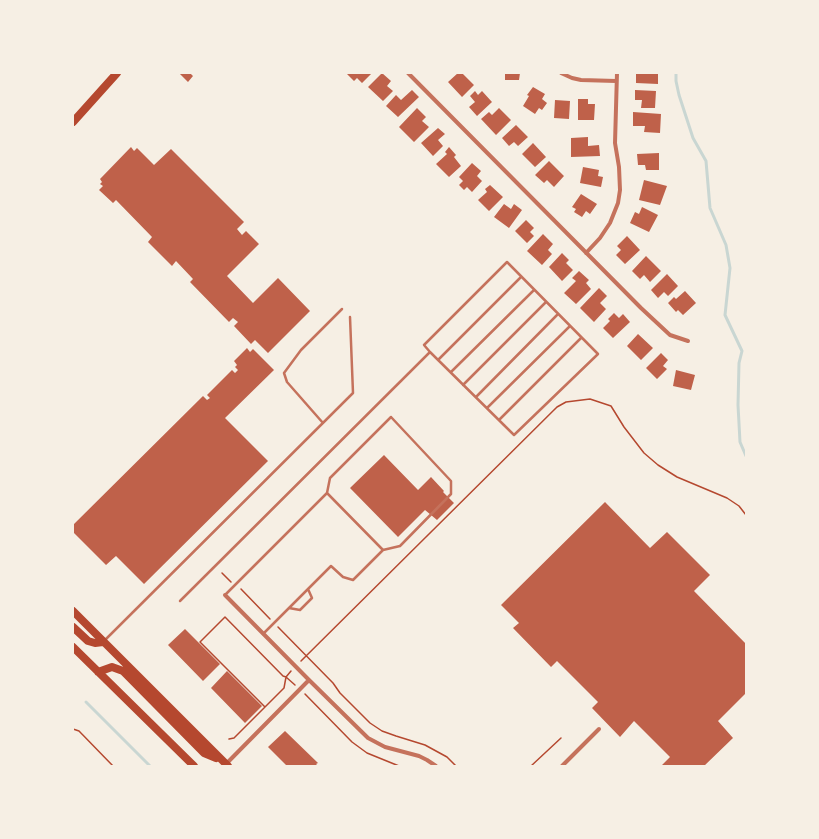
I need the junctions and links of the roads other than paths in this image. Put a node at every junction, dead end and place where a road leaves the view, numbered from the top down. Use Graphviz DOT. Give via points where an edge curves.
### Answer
graph roads {
  1 [pos="117,73"];
  2 [pos="408,73"];
  3 [pos="561,73"];
  4 [pos="617,73"];
  5 [pos="616,81"];
  6 [pos="73,122"];
  7 [pos="586,253"];
  8 [pos="521,277"];
  9 [pos="534,290"];
  10 [pos="546,302"];
  11 [pos="342,309"];
  12 [pos="558,314"];
  13 [pos="350,317"];
  14 [pos="570,326"];
  15 [pos="581,338"];
  16 [pos="688,341"];
  17 [pos="430,352"];
  18 [pos="438,360"];
  19 [pos="451,372"];
  20 [pos="463,385"];
  21 [pos="476,397"];
  22 [pos="486,408"];
  23 [pos="499,420"];
  24 [pos="323,423"];
  25 [pos="327,493"];
  26 [pos="383,550"];
  27 [pos="308,589"];
  28 [pos="225,595"];
  29 [pos="180,601"];
  30 [pos="289,608"];
  31 [pos="73,611"];
  32 [pos="73,627"];
  33 [pos="263,634"];
  34 [pos="103,642"];
  35 [pos="73,647"];
  36 [pos="98,672"];
  37 [pos="309,680"];
  38 [pos="599,729"];
  39 [pos="225,764"];
  40 [pos="194,766"];
  41 [pos="436,766"];
  42 [pos="562,766"];
  1 -- 6 [label="main road"];
  2 -- 7 [label="street"];
  3 -- 5 [label="street" via="581,80"];
  4 -- 5 [label="street"];
  5 -- 7 [label="street" via="615,123 619,196 610,222"];
  7 -- 16 [label="street" via="670,335"];
  8 -- 9 [label="lane"];
  8 -- 17 [label="lane" via="507,262 424,346"];
  8 -- 18 [label="lane"];
  9 -- 10 [label="lane"];
  9 -- 19 [label="lane"];
  10 -- 12 [label="lane"];
  10 -- 20 [label="lane"];
  11 -- 24 [label="lane" via="301,350 284,373 287,382"];
  12 -- 14 [label="lane"];
  12 -- 21 [label="lane"];
  13 -- 24 [label="lane" via="353,393"];
  14 -- 15 [label="lane"];
  14 -- 22 [label="lane"];
  15 -- 23 [label="lane"];
  15 -- 23 [label="lane" via="598,354 514,435"];
  17 -- 18 [label="lane"];
  17 -- 29 [label="lane"];
  18 -- 19 [label="lane"];
  19 -- 20 [label="lane"];
  20 -- 21 [label="lane"];
  21 -- 22 [label="lane"];
  22 -- 23 [label="lane"];
  24 -- 34 [label="lane"];
  25 -- 26 [label="lane"];
  25 -- 26 [label="lane" via="330,478 391,416 451,481 451,494 400,546"];
  25 -- 28 [label="lane"];
  26 -- 27 [label="lane" via="353,580 343,577 331,566"];
  27 -- 30 [label="lane"];
  27 -- 30 [label="lane" via="312,598 300,610"];
  28 -- 33 [label="street"];
  30 -- 33 [label="lane"];
  31 -- 34 [label="main road"];
  32 -- 34 [label="main road" via="88,641"];
  33 -- 37 [label="street"];
  34 -- 39 [label="main road"];
  35 -- 36 [label="main road"];
  36 -- 39 [label="main road" via="112,667 123,671 204,752"];
  36 -- 40 [label="main road"];
  37 -- 39 [label="street"];
  37 -- 41 [label="street" via="370,740 419,756"];
  38 -- 42 [label="street"];
}
